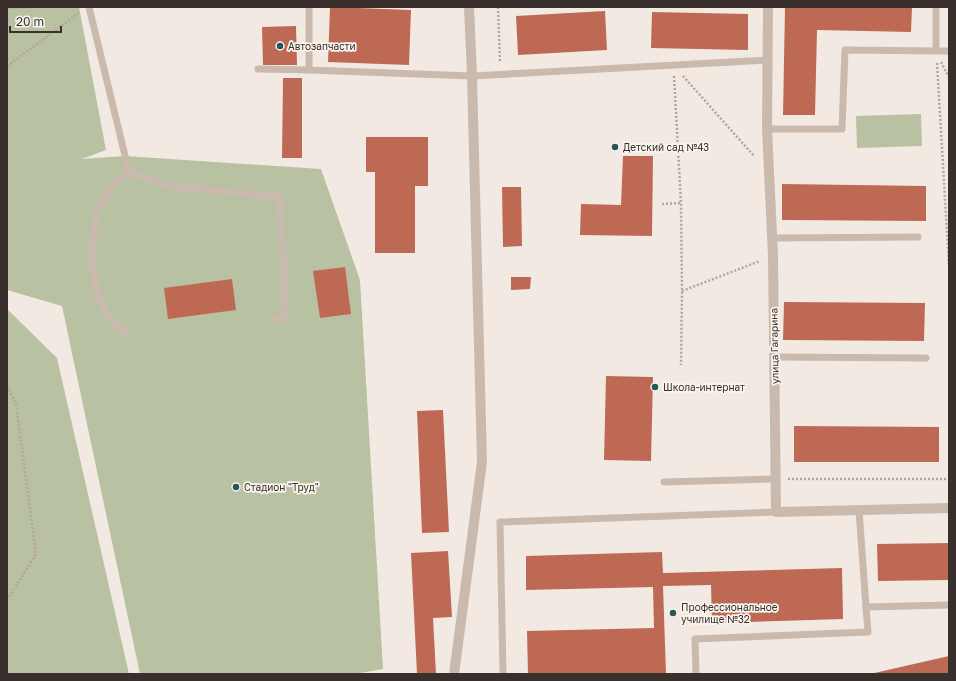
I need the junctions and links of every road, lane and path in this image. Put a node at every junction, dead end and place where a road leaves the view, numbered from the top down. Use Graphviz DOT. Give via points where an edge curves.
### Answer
graph roads {
  1 [pos="38,7"];
  2 [pos="90,7"];
  3 [pos="309,7"];
  4 [pos="469,7"];
  5 [pos="498,7"];
  6 [pos="768,7"];
  7 [pos="936,7"];
  8 [pos="7,8"];
  9 [pos="80,12"];
  10 [pos="936,50"];
  11 [pos="949,50"];
  12 [pos="767,60"];
  13 [pos="673,65"];
  14 [pos="7,66"];
  15 [pos="258,69"];
  16 [pos="309,70"];
  17 [pos="501,74"];
  18 [pos="472,76"];
  19 [pos="767,129"];
  20 [pos="129,172"];
  21 [pos="769,173"];
  22 [pos="681,203"];
  23 [pos="662,204"];
  24 [pos="948,218"];
  25 [pos="772,238"];
  26 [pos="918,238"];
  27 [pos="949,246"];
  28 [pos="773,256"];
  29 [pos="949,267"];
  30 [pos="682,291"];
  31 [pos="270,320"];
  32 [pos="129,336"];
  33 [pos="774,356"];
  34 [pos="926,358"];
  35 [pos="681,365"];
  36 [pos="7,386"];
  37 [pos="775,479"];
  38 [pos="949,479"];
  39 [pos="664,482"];
  40 [pos="949,508"];
  41 [pos="859,510"];
  42 [pos="776,512"];
  43 [pos="7,596"];
  44 [pos="949,605"];
  45 [pos="866,607"];
  46 [pos="454,674"];
  47 [pos="503,674"];
  48 [pos="696,674"];
  1 -- 8 [label="path"];
  2 -- 20 [label="lane"];
  3 -- 16 [label="lane"];
  4 -- 18 [label="street"];
  5 -- 17 [label="path"];
  6 -- 12 [label="street, улица Гагарина"];
  7 -- 10 [label="lane"];
  9 -- 14 [label="path"];
  10 -- 11 [label="lane"];
  10 -- 19 [label="lane" via="845,50 842,129"];
  10 -- 24 [label="path"];
  12 -- 13 [label="lane"];
  12 -- 19 [label="street, улица Гагарина"];
  13 -- 17 [label="lane"];
  13 -- 21 [label="path"];
  13 -- 22 [label="path"];
  15 -- 16 [label="lane"];
  16 -- 18 [label="lane"];
  17 -- 18 [label="lane"];
  18 -- 46 [label="street" via="482,462"];
  19 -- 21 [label="street, улица Гагарина"];
  20 -- 31 [label="lane" via="168,186 280,197 286,318"];
  20 -- 32 [label="lane" via="112,185 96,215 91,257 98,297 112,322"];
  21 -- 25 [label="street, улица Гагарина"];
  22 -- 23 [label="path"];
  22 -- 30 [label="path"];
  24 -- 27 [label="path"];
  25 -- 26 [label="lane"];
  25 -- 28 [label="street, улица Гагарина"];
  27 -- 29 [label="path"];
  28 -- 30 [label="path"];
  28 -- 33 [label="street, улица Гагарина"];
  30 -- 35 [label="path"];
  33 -- 34 [label="lane"];
  33 -- 37 [label="street, улица Гагарина"];
  36 -- 43 [label="path" via="16,404 36,554 10,596"];
  37 -- 38 [label="path"];
  37 -- 39 [label="lane"];
  37 -- 42 [label="street, улица Гагарина"];
  40 -- 41 [label="street"];
  41 -- 42 [label="street"];
  41 -- 45 [label="lane"];
  42 -- 47 [label="lane" via="500,522"];
  44 -- 45 [label="lane"];
  45 -- 48 [label="lane" via="868,632 696,638"];
}
